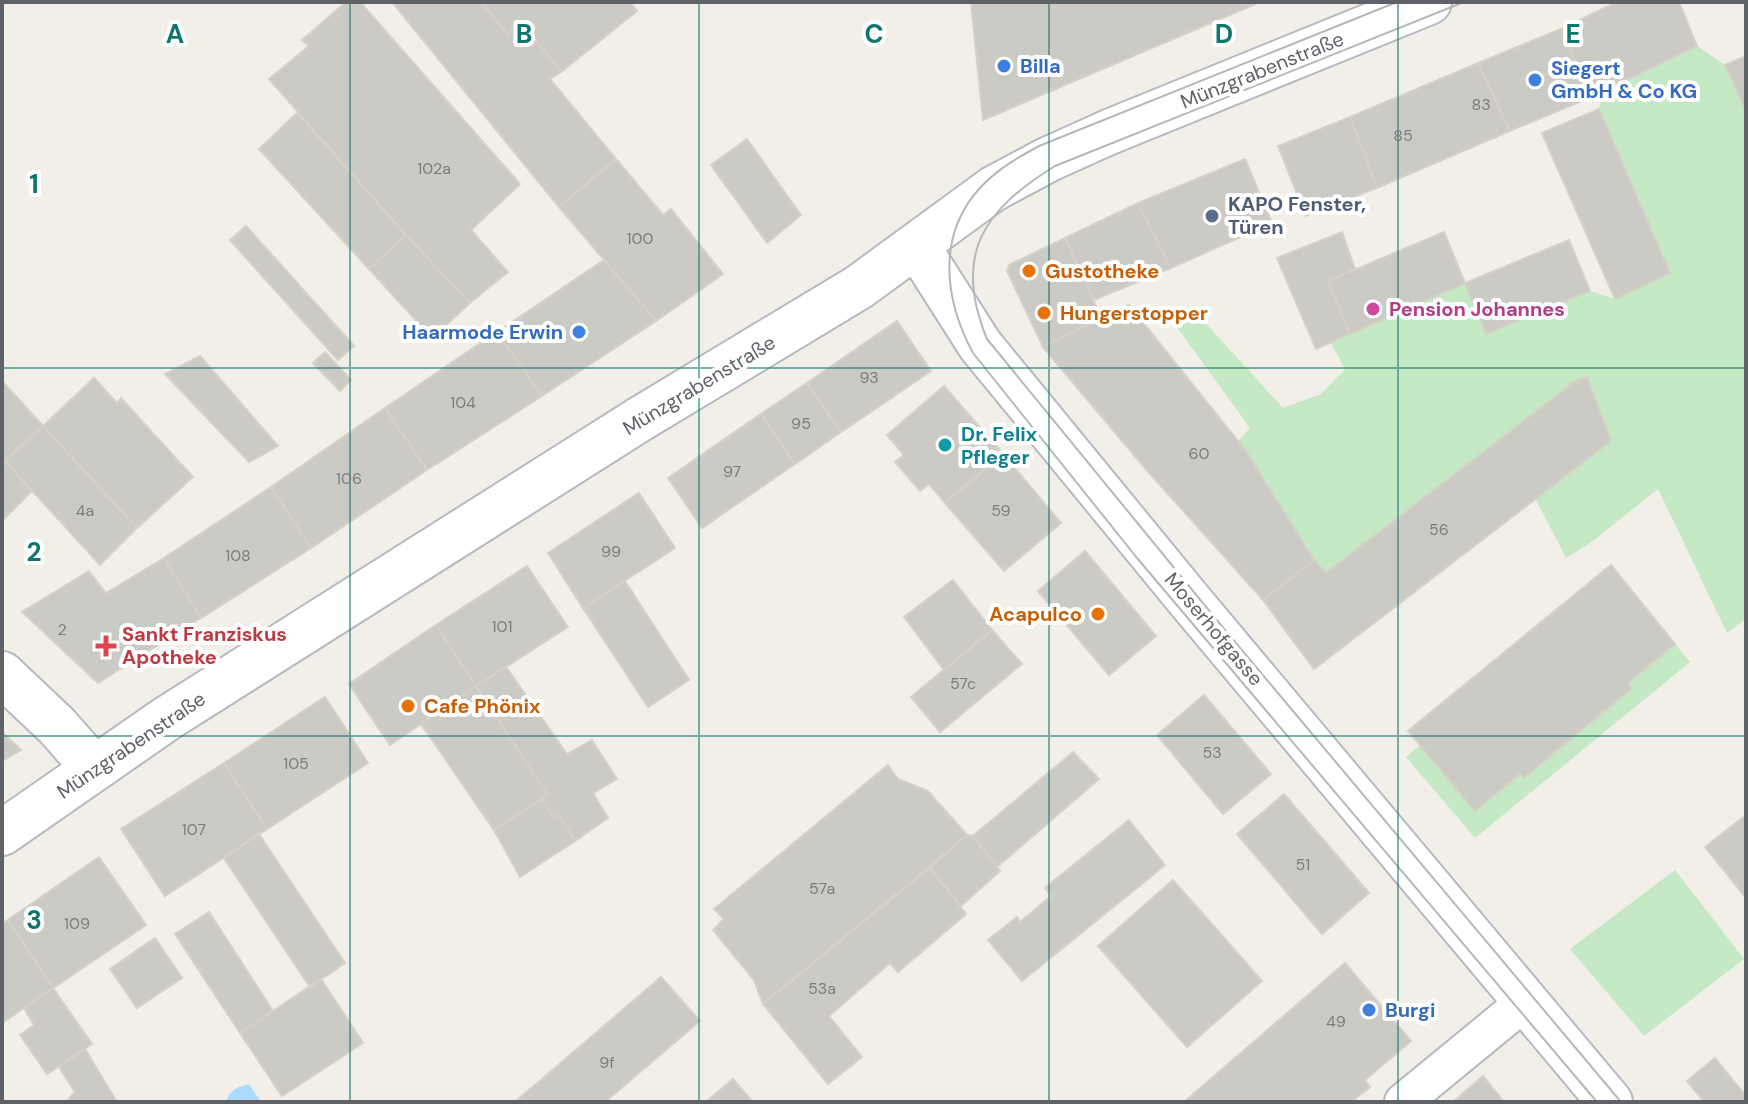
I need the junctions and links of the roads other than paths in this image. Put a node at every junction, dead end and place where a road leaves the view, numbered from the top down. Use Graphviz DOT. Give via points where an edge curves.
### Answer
graph roads {
  1 [pos="1429,2"];
  2 [pos="917,246"];
  3 [pos="2,674"];
  4 [pos="94,768"];
  5 [pos="2,833"];
  6 [pos="1526,1001"];
  7 [pos="1403,1102"];
  8 [pos="1610,1102"];
  1 -- 2 [label="main road, Münzgrabenstraße" via="1047,160 993,189"];
  2 -- 4 [label="main road, Münzgrabenstraße"];
  2 -- 6 [label="main road, Moserhofgasse" via="980,345"];
  3 -- 4 [label="main road"];
  4 -- 5 [label="main road, Münzgrabenstraße"];
  6 -- 7 [label="street"];
  6 -- 8 [label="main road, Moserhofgasse"];
}
